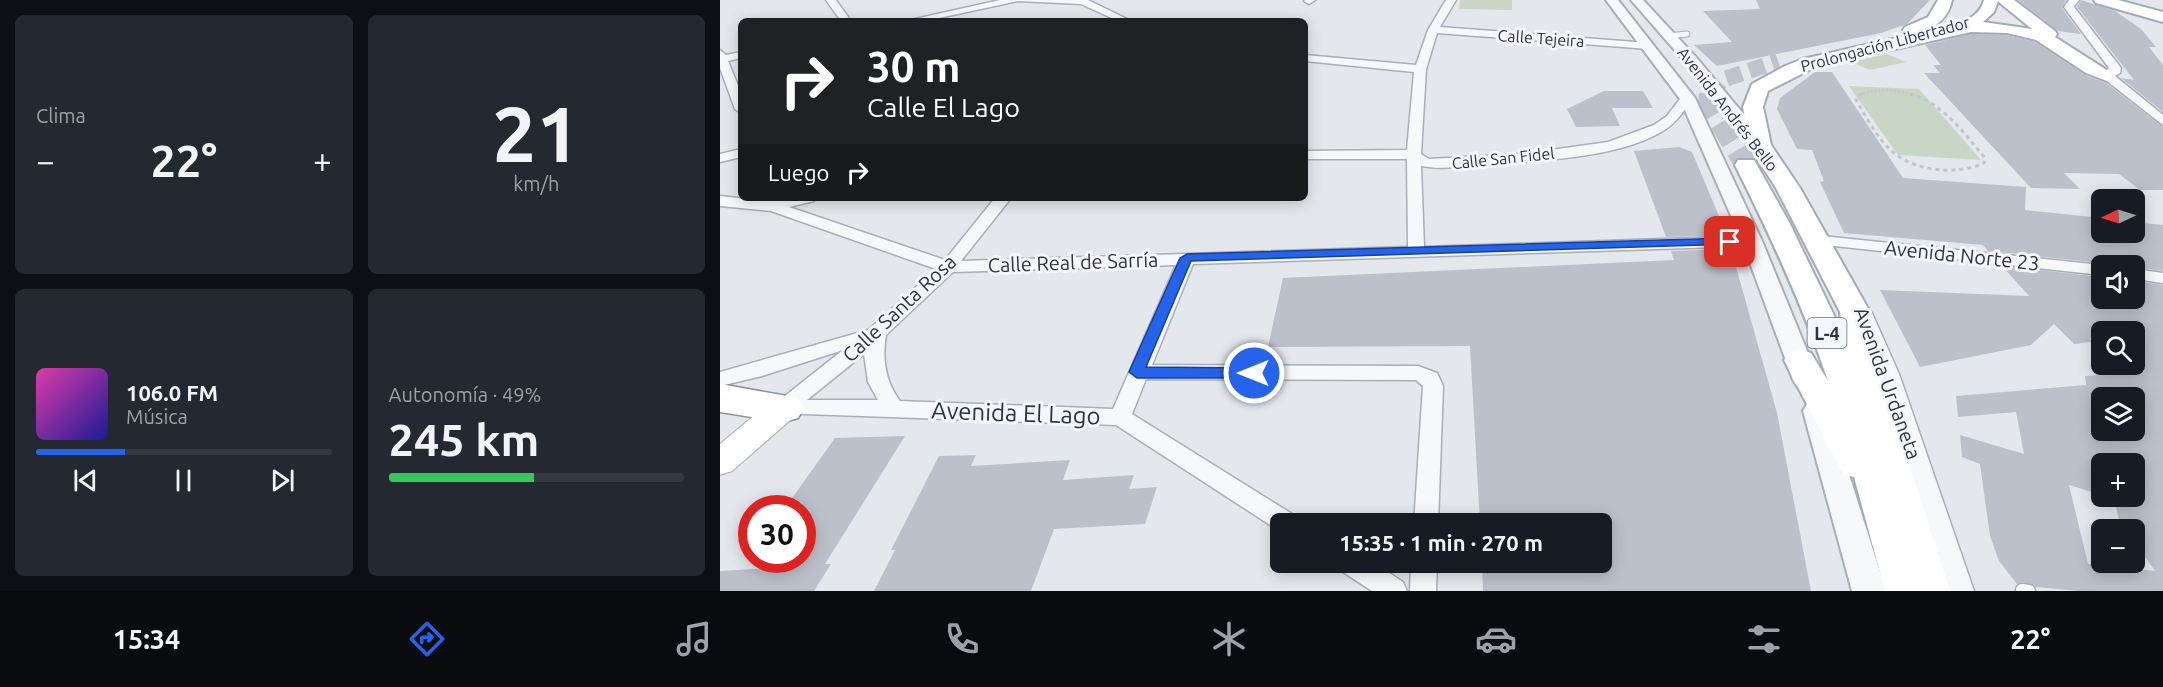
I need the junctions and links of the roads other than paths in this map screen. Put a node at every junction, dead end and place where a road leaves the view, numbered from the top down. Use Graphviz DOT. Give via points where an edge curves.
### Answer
graph roads {
  1 [pos="831,0"];
  2 [pos="960,0"];
  3 [pos="1014,0"];
  4 [pos="1022,0"];
  5 [pos="1451,0"];
  6 [pos="1612,0"];
  7 [pos="1638,0"];
  8 [pos="1945,0"];
  9 [pos="1991,0"];
  10 [pos="2005,0"];
  11 [pos="2074,0"];
  12 [pos="2101,0"];
  13 [pos="2145,0"];
  14 [pos="2163,4"];
  15 [pos="969,9"];
  16 [pos="2163,17"];
  17 [pos="844,18"];
  18 [pos="926,18"];
  19 [pos="982,18"];
  20 [pos="1120,18"];
  21 [pos="1960,28"];
  22 [pos="1433,30"];
  23 [pos="1687,34"];
  24 [pos="1668,36"];
  25 [pos="1649,46"];
  26 [pos="738,55"];
  27 [pos="721,57"];
  28 [pos="1308,58"];
  29 [pos="1778,61"];
  30 [pos="1420,69"];
  31 [pos="2107,76"];
  32 [pos="1687,98"];
  33 [pos="738,101"];
  34 [pos="2163,121"];
  35 [pos="738,154"];
  36 [pos="1308,155"];
  37 [pos="1414,155"];
  38 [pos="1753,155"];
  39 [pos="720,158"];
  40 [pos="1788,188"];
  41 [pos="720,201"];
  42 [pos="1001,201"];
  43 [pos="772,202"];
  44 [pos="1752,241"];
  45 [pos="1822,241"];
  46 [pos="1416,252"];
  47 [pos="1187,258"];
  48 [pos="948,267"];
  49 [pos="2091,269"];
  50 [pos="2145,276"];
  51 [pos="2163,278"];
  52 [pos="877,333"];
  53 [pos="1800,360"];
  54 [pos="1137,372"];
  55 [pos="720,379"];
  56 [pos="720,398"];
  57 [pos="784,408"];
  58 [pos="894,408"];
  59 [pos="1119,417"];
  60 [pos="720,462"];
  61 [pos="1881,511"];
  62 [pos="1271,513"];
  63 [pos="1427,513"];
  64 [pos="1366,573"];
  65 [pos="1424,573"];
  66 [pos="2022,590"];
  67 [pos="1394,591"];
  68 [pos="1423,591"];
  69 [pos="1869,591"];
  70 [pos="1906,591"];
  71 [pos="1929,591"];
  72 [pos="1960,591"];
  73 [pos="2029,591"];
  1 -- 17 [label="street"];
  2 -- 15 [label="street"];
  3 -- 15 [label="street"];
  4 -- 20 [label="street" via="1083,1"];
  5 -- 22 [label="street"];
  6 -- 25 [label="street, Avenida Andrés Bello"];
  7 -- 24 [label="street, Avenida Andrés Bello"];
  8 -- 29 [label="main road, Prolongación Libertador" via="1935,21 1920,27"];
  9 -- 21 [label="main road, Prolongación Libertador / L-4" via="1989,9"];
  10 -- 31 [label="main road"];
  11 -- 31 [label="street" via="2069,7 2116,69"];
  12 -- 16 [label="main road"];
  13 -- 14 [label="main road"];
  15 -- 18 [label="street"];
  15 -- 19 [label="street"];
  21 -- 31 [label="main road" via="1995,27 2036,35"];
  21 -- 38 [label="main road, Prolongación Libertador / L-4" via="1809,63 1759,88 1754,107"];
  22 -- 25 [label="street, Calle Tejeira"];
  22 -- 30 [label="street"];
  23 -- 24 [label="lane"];
  24 -- 38 [label="street, Avenida Andrés Bello"];
  25 -- 32 [label="street, Avenida Andrés Bello"];
  26 -- 27 [label="street"];
  27 -- 33 [label="street"];
  28 -- 30 [label="street"];
  30 -- 37 [label="street"];
  31 -- 34 [label="street"];
  32 -- 37 [label="street, Calle San Fidel" via="1660,127 1590,149 1441,164 1425,163"];
  32 -- 44 [label="street, Avenida Andrés Bello"];
  35 -- 39 [label="street"];
  36 -- 37 [label="street, Calle San Fidel"];
  37 -- 46 [label="street"];
  38 -- 40 [label="main road, Avenida Andrés Bello / L-4"];
  38 -- 61 [label="main road, Prolongación Libertador / L-4" via="1778,224 1827,333"];
  40 -- 45 [label="street, Avenida Urdaneta / L-4"];
  40 -- 71 [label="main road, Avenida Andrés Bello / L-4" via="1855,312 1860,357"];
  41 -- 43 [label="street"];
  42 -- 48 [label="street, Calle Santa Rosa"];
  43 -- 48 [label="street, Calle Real de Sarría"];
  44 -- 46 [label="street, Calle Real de Sarría"];
  44 -- 53 [label="street, Avenida Andrés Bello"];
  45 -- 49 [label="street, Avenida Norte 23"];
  45 -- 72 [label="street, Avenida Urdaneta / L-4" via="1855,294 1889,374"];
  46 -- 47 [label="street, Calle Real de Sarría"];
  47 -- 48 [label="street, Calle Real de Sarría"];
  47 -- 54 [label="street"];
  48 -- 52 [label="street, Calle Santa Rosa"];
  50 -- 51 [label="street"];
  52 -- 55 [label="street"];
  52 -- 57 [label="street, Calle Santa Rosa"];
  52 -- 58 [label="street" via="873,356 876,380"];
  53 -- 61 [label="main road, L-4"];
  53 -- 69 [label="street"];
  54 -- 59 [label="street"];
  54 -- 63 [label="street" via="1418,374 1430,378 1433,386"];
  56 -- 57 [label="highway"];
  57 -- 58 [label="street, Avenida El Lago"];
  57 -- 60 [label="main road"];
  58 -- 59 [label="street, Avenida El Lago"];
  59 -- 62 [label="street, Avenida El Lago"];
  61 -- 70 [label="main road, L-4"];
  64 -- 67 [label="street"];
  65 -- 68 [label="street"];
  66 -- 73 [label="lane"];
}
